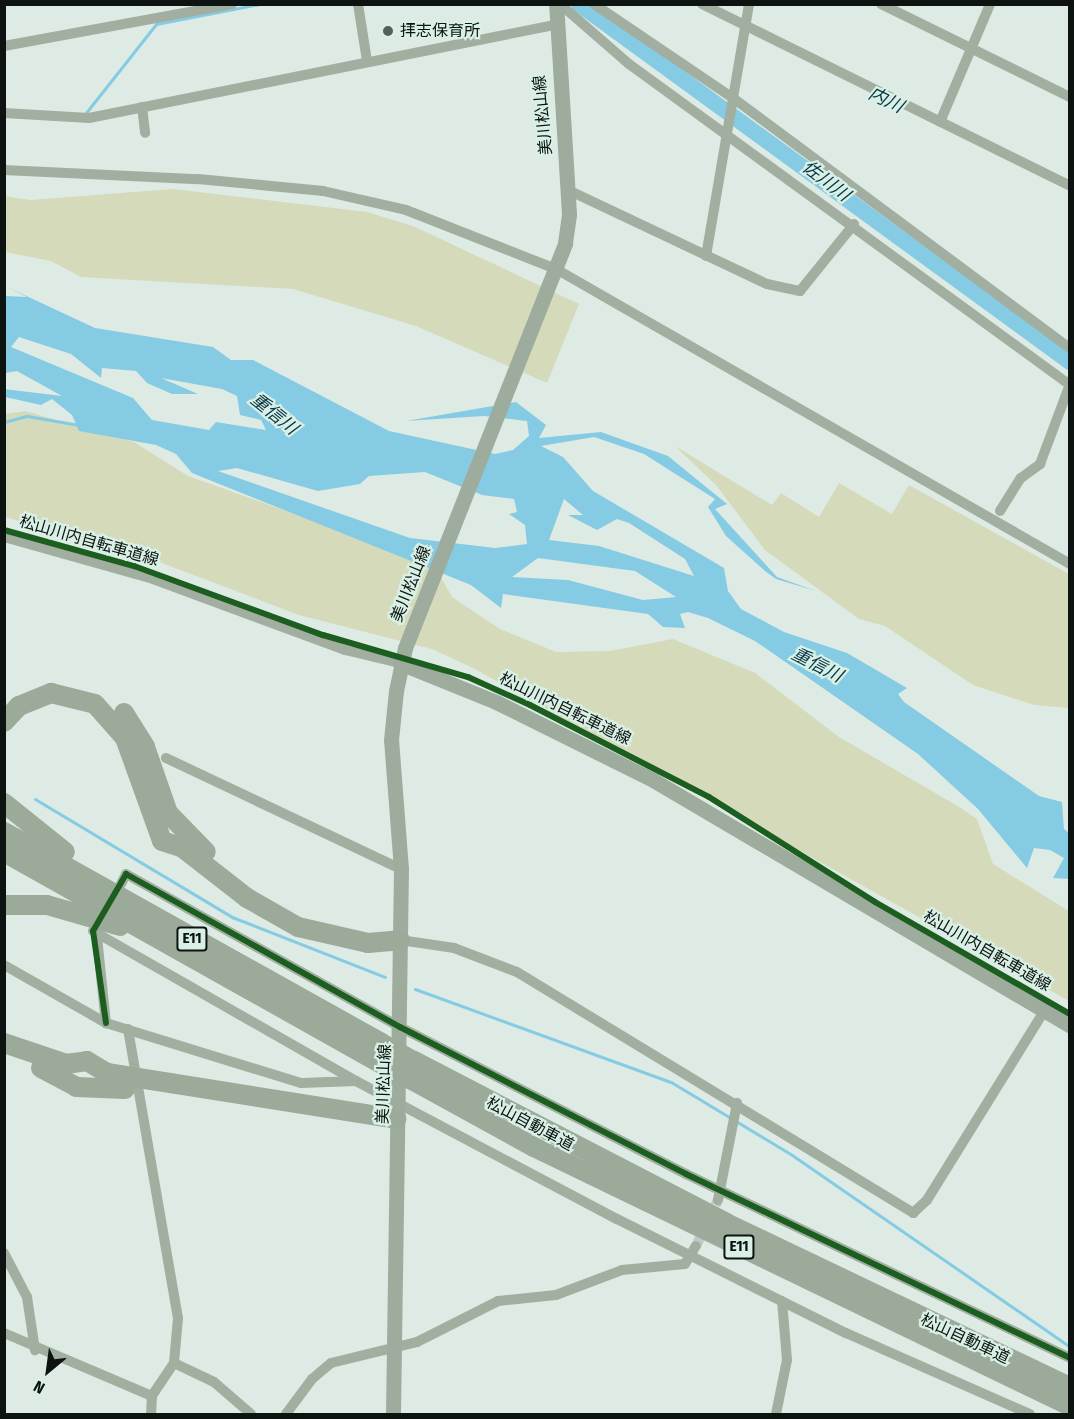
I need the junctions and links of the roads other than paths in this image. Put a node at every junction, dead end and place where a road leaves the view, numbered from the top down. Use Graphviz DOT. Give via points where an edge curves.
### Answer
graph roads {
  1 [pos="232,4"];
  2 [pos="358,4"];
  3 [pos="558,4"];
  4 [pos="594,4"];
  5 [pos="702,4"];
  6 [pos="750,4"];
  7 [pos="880,4"];
  8 [pos="990,4"];
  9 [pos="555,25"];
  10 [pos="746,26"];
  11 [pos="4,46"];
  12 [pos="972,48"];
  13 [pos="368,61"];
  14 [pos="1070,97"];
  15 [pos="733,101"];
  16 [pos="142,107"];
  17 [pos="4,113"];
  18 [pos="940,122"];
  19 [pos="728,129"];
  20 [pos="146,133"];
  21 [pos="4,170"];
  22 [pos="1070,186"];
  23 [pos="568,190"];
  24 [pos="854,224"];
  25 [pos="706,256"];
  26 [pos="554,274"];
  27 [pos="1070,348"];
  28 [pos="1069,385"];
  29 [pos="1000,511"];
  30 [pos="4,537"];
  31 [pos="1070,564"];
  32 [pos="400,663"];
  33 [pos="4,700"];
  34 [pos="4,722"];
  35 [pos="166,758"];
  36 [pos="4,803"];
  37 [pos="4,832"];
  38 [pos="4,852"];
  39 [pos="401,870"];
  40 [pos="121,884"];
  41 [pos="4,905"];
  42 [pos="159,940"];
  43 [pos="400,940"];
  44 [pos="202,945"];
  45 [pos="4,965"];
  46 [pos="1044,1011"];
  47 [pos="106,1023"];
  48 [pos="1070,1026"];
  49 [pos="400,1027"];
  50 [pos="128,1029"];
  51 [pos="4,1043"];
  52 [pos="4,1056"];
  53 [pos="413,1071"];
  54 [pos="356,1081"];
  55 [pos="136,1084"];
  56 [pos="735,1108"];
  57 [pos="395,1111"];
  58 [pos="720,1195"];
  59 [pos="693,1252"];
  60 [pos="4,1253"];
  61 [pos="782,1301"];
  62 [pos="4,1333"];
  63 [pos="395,1345"];
  64 [pos="35,1350"];
  65 [pos="1070,1358"];
  66 [pos="174,1363"];
  67 [pos="1070,1387"];
  68 [pos="152,1396"];
  69 [pos="1070,1406"];
  70 [pos="151,1414"];
  71 [pos="250,1414"];
  72 [pos="286,1414"];
  73 [pos="393,1414"];
  74 [pos="776,1414"];
  75 [pos="1030,1414"];
  1 -- 11 [label="street"];
  2 -- 13 [label="street"];
  3 -- 9 [label="main road, 美川松山線"];
  3 -- 19 [label="street" via="629,64"];
  4 -- 15 [label="street"];
  5 -- 10 [label="street"];
  6 -- 10 [label="street"];
  7 -- 12 [label="street"];
  8 -- 12 [label="street"];
  9 -- 13 [label="street"];
  9 -- 23 [label="main road, 美川松山線"];
  10 -- 15 [label="street"];
  10 -- 18 [label="street"];
  12 -- 14 [label="street"];
  12 -- 18 [label="street"];
  13 -- 16 [label="street"];
  15 -- 19 [label="street"];
  15 -- 27 [label="street"];
  16 -- 17 [label="street" via="79,119"];
  16 -- 20 [label="street"];
  18 -- 22 [label="street"];
  19 -- 24 [label="street"];
  19 -- 25 [label="street"];
  21 -- 26 [label="street" via="198,179 352,196 406,210"];
  23 -- 25 [label="street"];
  23 -- 26 [label="main road, 美川松山線" via="565,243"];
  24 -- 25 [label="street" via="800,291 767,284"];
  24 -- 28 [label="street"];
  26 -- 31 [label="street"];
  26 -- 32 [label="main road, 美川松山線"];
  28 -- 29 [label="street" via="1040,464 1021,478"];
  30 -- 32 [label="street" via="153,579 345,650"];
  32 -- 39 [label="main road, 美川松山線" via="392,740"];
  32 -- 46 [label="main road" via="496,702 652,780"];
  33 -- 43 [label="highway" via="48,680 99,691 129,719 168,813 196,844 293,910"];
  34 -- 43 [label="highway" via="19,706 51,693 95,704 125,738 162,841 183,848 247,898 298,927 368,943"];
  35 -- 39 [label="street"];
  36 -- 44 [label="highway" via="44,838"];
  37 -- 44 [label="highway, 松山自動車道 / E11"];
  38 -- 42 [label="highway, 松山自動車道 / E11"];
  39 -- 43 [label="main road, 美川松山線"];
  40 -- 49 [label="street" via="126,874"];
  41 -- 42 [label="highway" via="47,905"];
  42 -- 53 [label="highway, 松山自動車道 / E11, bridge" via="380,1063"];
  43 -- 49 [label="main road, 美川松山線"];
  43 -- 56 [label="street" via="454,948 517,972"];
  44 -- 53 [label="highway, 松山自動車道 / E11, bridge" via="381,1043"];
  45 -- 47 [label="street"];
  46 -- 48 [label="main road"];
  46 -- 56 [label="street" via="927,1200 913,1213"];
  47 -- 50 [label="street"];
  47 -- 54 [label="street" via="95,929"];
  49 -- 57 [label="main road, 美川松山線"];
  49 -- 58 [label="street"];
  50 -- 54 [label="street" via="301,1083"];
  50 -- 55 [label="street"];
  51 -- 55 [label="highway" via="66,1064 87,1061"];
  52 -- 55 [label="highway" via="59,1074 76,1087"];
  53 -- 67 [label="highway, 松山自動車道 / E11"];
  53 -- 69 [label="highway, 松山自動車道 / E11" via="534,1147"];
  54 -- 57 [label="street"];
  55 -- 57 [label="highway"];
  55 -- 66 [label="street" via="175,1294"];
  56 -- 58 [label="street"];
  57 -- 59 [label="street"];
  57 -- 63 [label="main road, 美川松山線"];
  58 -- 65 [label="street"];
  59 -- 61 [label="street"];
  59 -- 63 [label="street" via="685,1264 622,1270 556,1295 498,1301 417,1342"];
  60 -- 64 [label="street" via="27,1296"];
  61 -- 74 [label="street" via="787,1360"];
  61 -- 75 [label="street"];
  62 -- 64 [label="street"];
  63 -- 72 [label="street" via="321,1370"];
  63 -- 73 [label="main road, 美川松山線"];
  64 -- 68 [label="street"];
  66 -- 68 [label="street"];
  66 -- 71 [label="street" via="214,1382"];
  68 -- 70 [label="street"];
}
